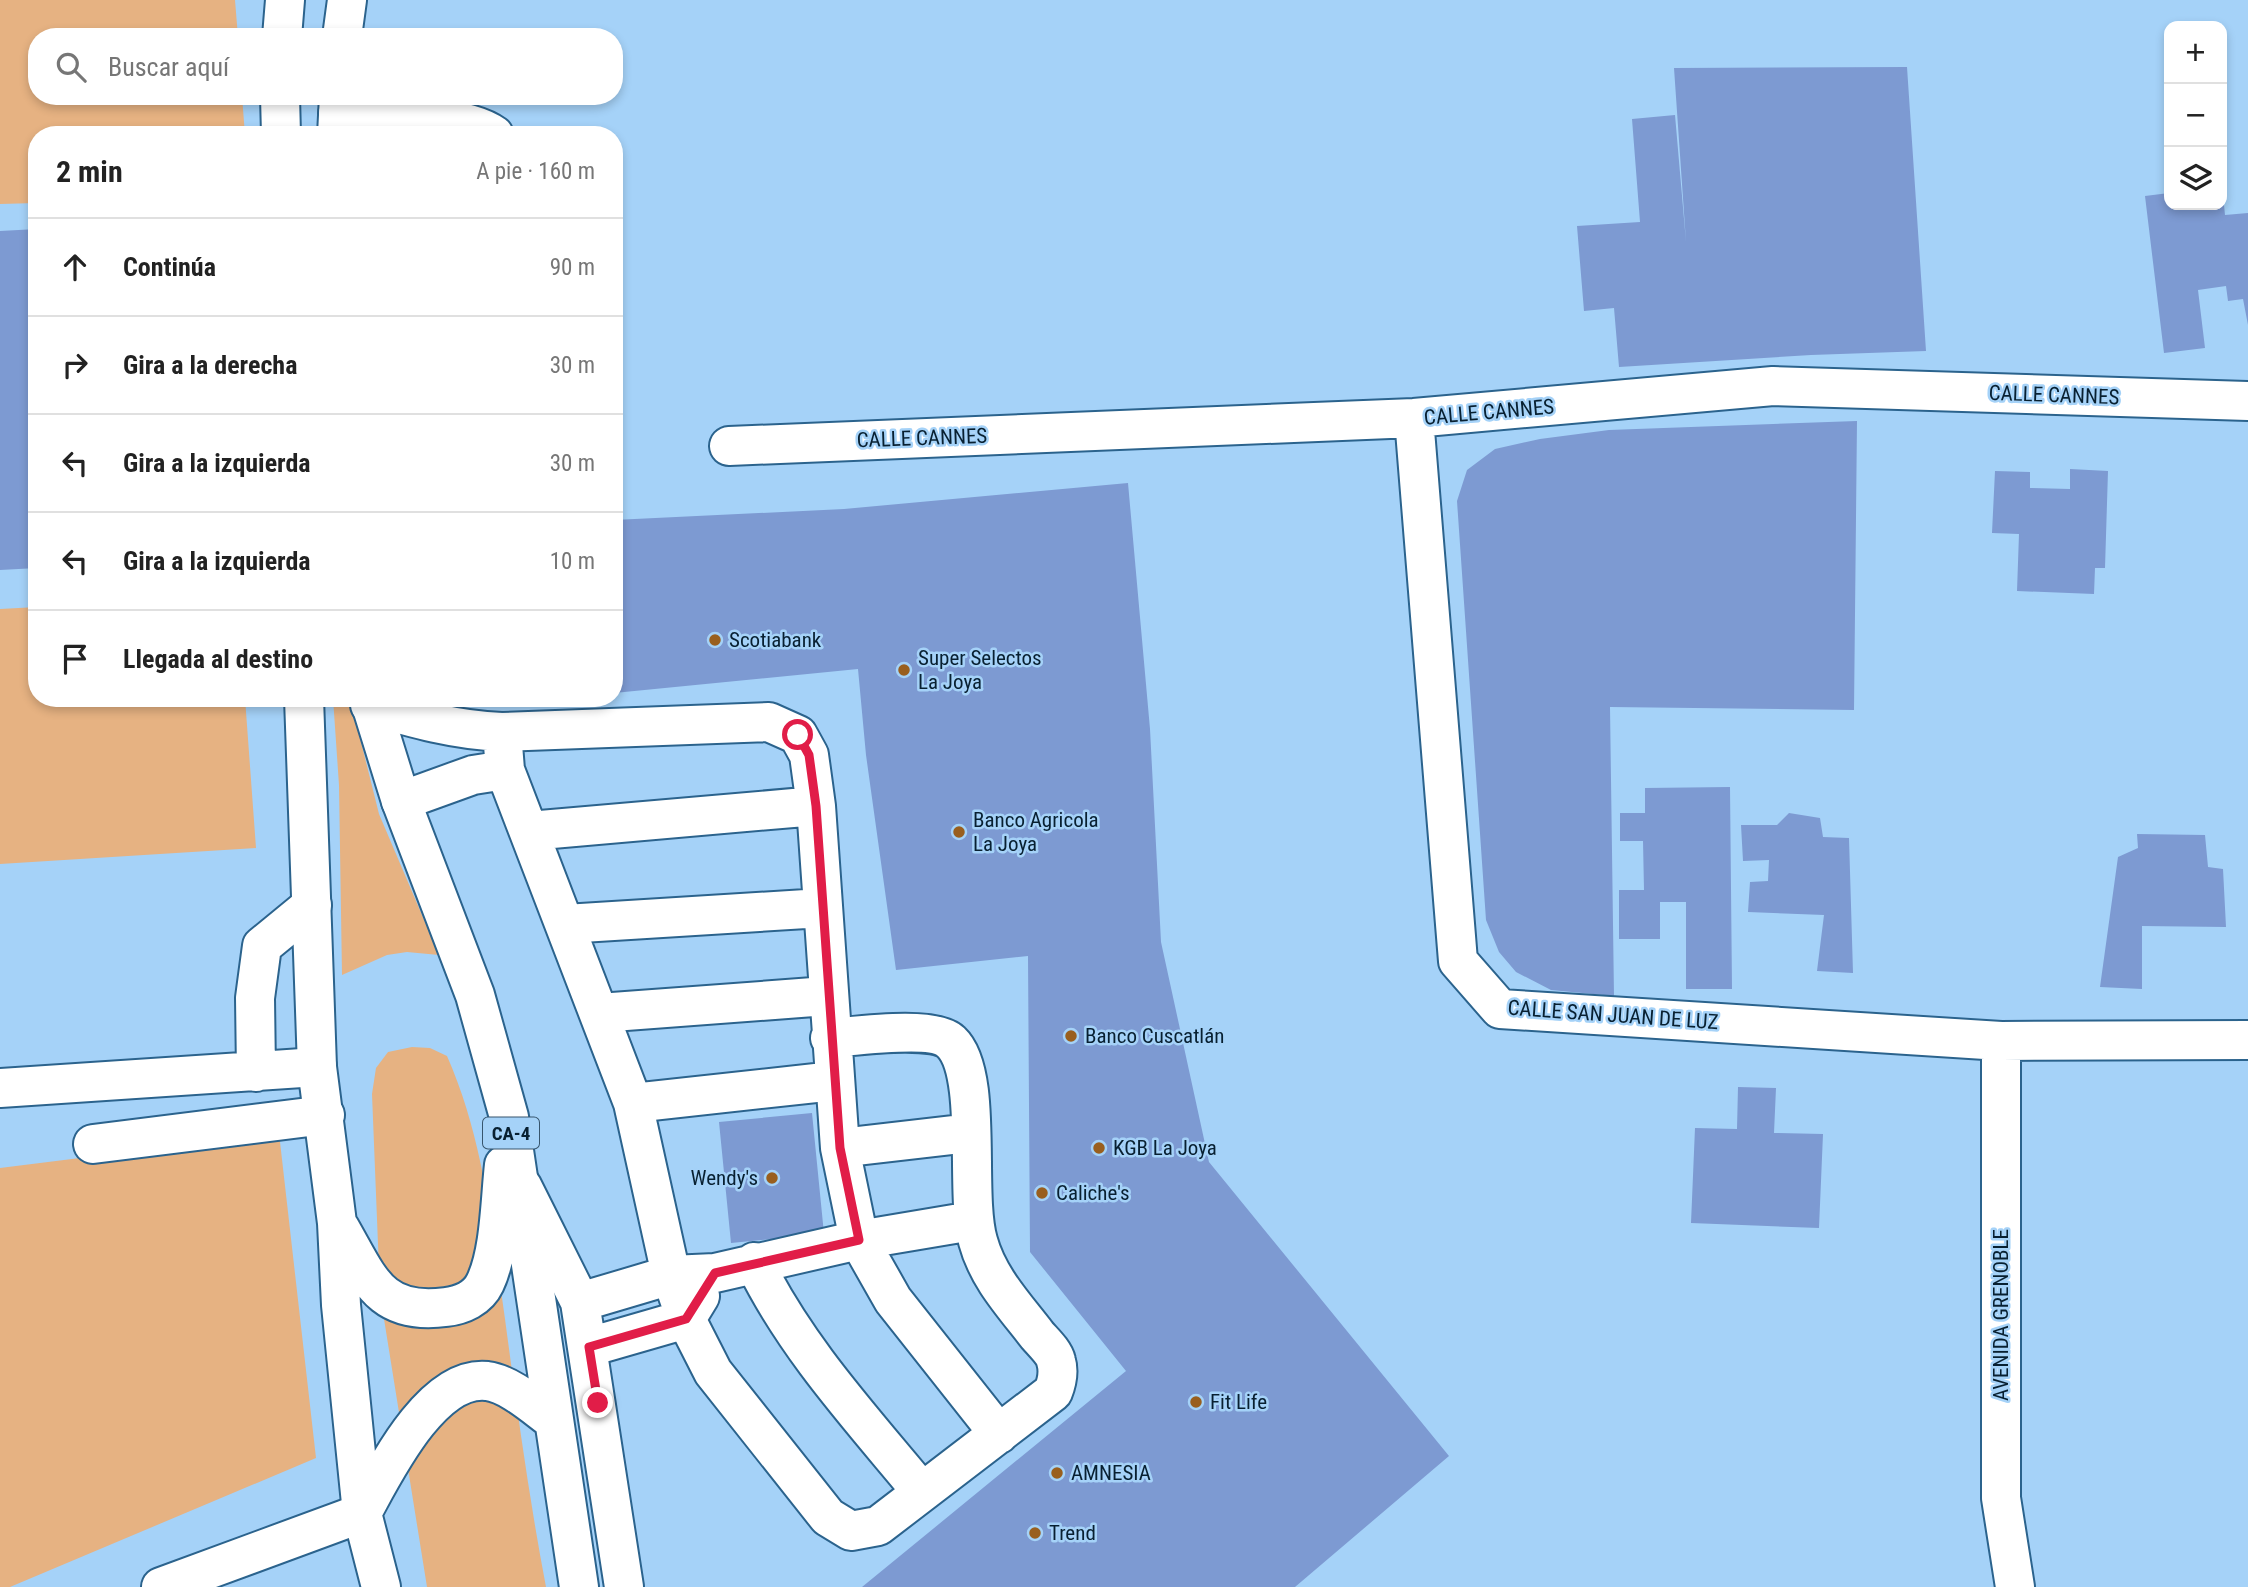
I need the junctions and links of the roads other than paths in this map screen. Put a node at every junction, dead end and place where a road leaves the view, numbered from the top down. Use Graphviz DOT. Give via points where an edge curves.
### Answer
graph roads {
  1 [pos="285,0"];
  2 [pos="283,28"];
  3 [pos="280,105"];
  4 [pos="338,115"];
  5 [pos="281,126"];
  6 [pos="483,126"];
  7 [pos="2248,401"];
  8 [pos="1414,418"];
  9 [pos="729,446"];
  10 [pos="304,707"];
  11 [pos="371,707"];
  12 [pos="384,707"];
  13 [pos="502,732"];
  14 [pos="505,770"];
  15 [pos="401,801"];
  16 [pos="816,806"];
  17 [pos="529,831"];
  18 [pos="312,905"];
  19 [pos="822,908"];
  20 [pos="565,924"];
  21 [pos="827,996"];
  22 [pos="599,1013"];
  23 [pos="830,1038"];
  24 [pos="2248,1040"];
  25 [pos="2001,1041"];
  26 [pos="317,1068"];
  27 [pos="256,1072"];
  28 [pos="834,1081"];
  29 [pos="0,1088"];
  30 [pos="633,1103"];
  31 [pos="325,1115"];
  32 [pos="509,1122"];
  33 [pos="970,1133"];
  34 [pos="93,1144"];
  35 [pos="840,1148"];
  36 [pos="519,1180"];
  37 [pos="972,1221"];
  38 [pos="337,1223"];
  39 [pos="859,1240"];
  40 [pos="754,1262"];
  41 [pos="715,1273"];
  42 [pos="671,1275"];
  43 [pos="580,1302"];
  44 [pos="686,1319"];
  45 [pos="589,1347"];
  46 [pos="553,1420"];
  47 [pos="999,1434"];
  48 [pos="922,1492"];
  49 [pos="362,1513"];
  50 [pos="161,1587"];
  51 [pos="381,1587"];
  52 [pos="579,1587"];
  53 [pos="624,1587"];
  54 [pos="2015,1587"];
  1 -- 2 [label="main road"];
  3 -- 5 [label="main road"];
  4 -- 6 [label="main road" via="421,117"];
  7 -- 8 [label="main road, CALLE CANNES" via="1773,386"];
  8 -- 9 [label="main road, CALLE CANNES"];
  8 -- 25 [label="main road, CALLE SAN JUAN DE LUZ" via="1458,961 1500,1009"];
  10 -- 18 [label="main road"];
  11 -- 15 [label="main road, CA-4"];
  12 -- 13 [label="main road" via="431,725"];
  13 -- 14 [label="main road"];
  13 -- 16 [label="main road" via="769,722 798,735 809,755"];
  14 -- 15 [label="main road" via="473,775"];
  14 -- 17 [label="main road"];
  15 -- 32 [label="main road, CA-4" via="475,995"];
  16 -- 17 [label="main road"];
  16 -- 19 [label="main road"];
  17 -- 20 [label="main road"];
  18 -- 26 [label="main road"];
  18 -- 27 [label="main road" via="262,946 255,998"];
  19 -- 20 [label="main road"];
  19 -- 21 [label="main road"];
  20 -- 22 [label="main road"];
  21 -- 22 [label="main road"];
  21 -- 23 [label="main road"];
  22 -- 30 [label="main road"];
  23 -- 28 [label="main road"];
  23 -- 33 [label="main road" via="933,1033 951,1041 968,1084"];
  24 -- 25 [label="main road, CALLE SAN JUAN DE LUZ"];
  25 -- 54 [label="main road, AVENIDA GRENOBLE" via="2001,1498"];
  26 -- 27 [label="main road"];
  26 -- 31 [label="main road"];
  27 -- 29 [label="main road"];
  28 -- 30 [label="main road"];
  28 -- 35 [label="main road"];
  30 -- 42 [label="main road"];
  31 -- 34 [label="main road"];
  31 -- 38 [label="main road"];
  32 -- 36 [label="main road, CA-4"];
  32 -- 38 [label="main road" via="491,1266 478,1295 427,1310 394,1303 366,1273"];
  33 -- 35 [label="main road"];
  33 -- 37 [label="main road"];
  35 -- 39 [label="main road"];
  36 -- 43 [label="main road"];
  36 -- 46 [label="main road, CA-4"];
  37 -- 39 [label="main road"];
  37 -- 47 [label="main road" via="983,1260 997,1283 1056,1359 1058,1380 1053,1392"];
  38 -- 49 [label="main road"];
  39 -- 40 [label="main road"];
  39 -- 47 [label="main road" via="893,1300"];
  40 -- 41 [label="main road"];
  40 -- 48 [label="main road" via="798,1341"];
  41 -- 42 [label="main road"];
  41 -- 44 [label="main road"];
  42 -- 43 [label="main road"];
  42 -- 44 [label="main road"];
  43 -- 45 [label="main road"];
  44 -- 45 [label="main road"];
  44 -- 48 [label="main road" via="713,1372 828,1517 851,1531 878,1526"];
  45 -- 53 [label="main road"];
  46 -- 49 [label="main road" via="489,1381 470,1382 443,1396 421,1418"];
  46 -- 52 [label="main road, CA-4"];
  47 -- 48 [label="main road"];
  49 -- 50 [label="main road"];
  49 -- 51 [label="main road"];
}
